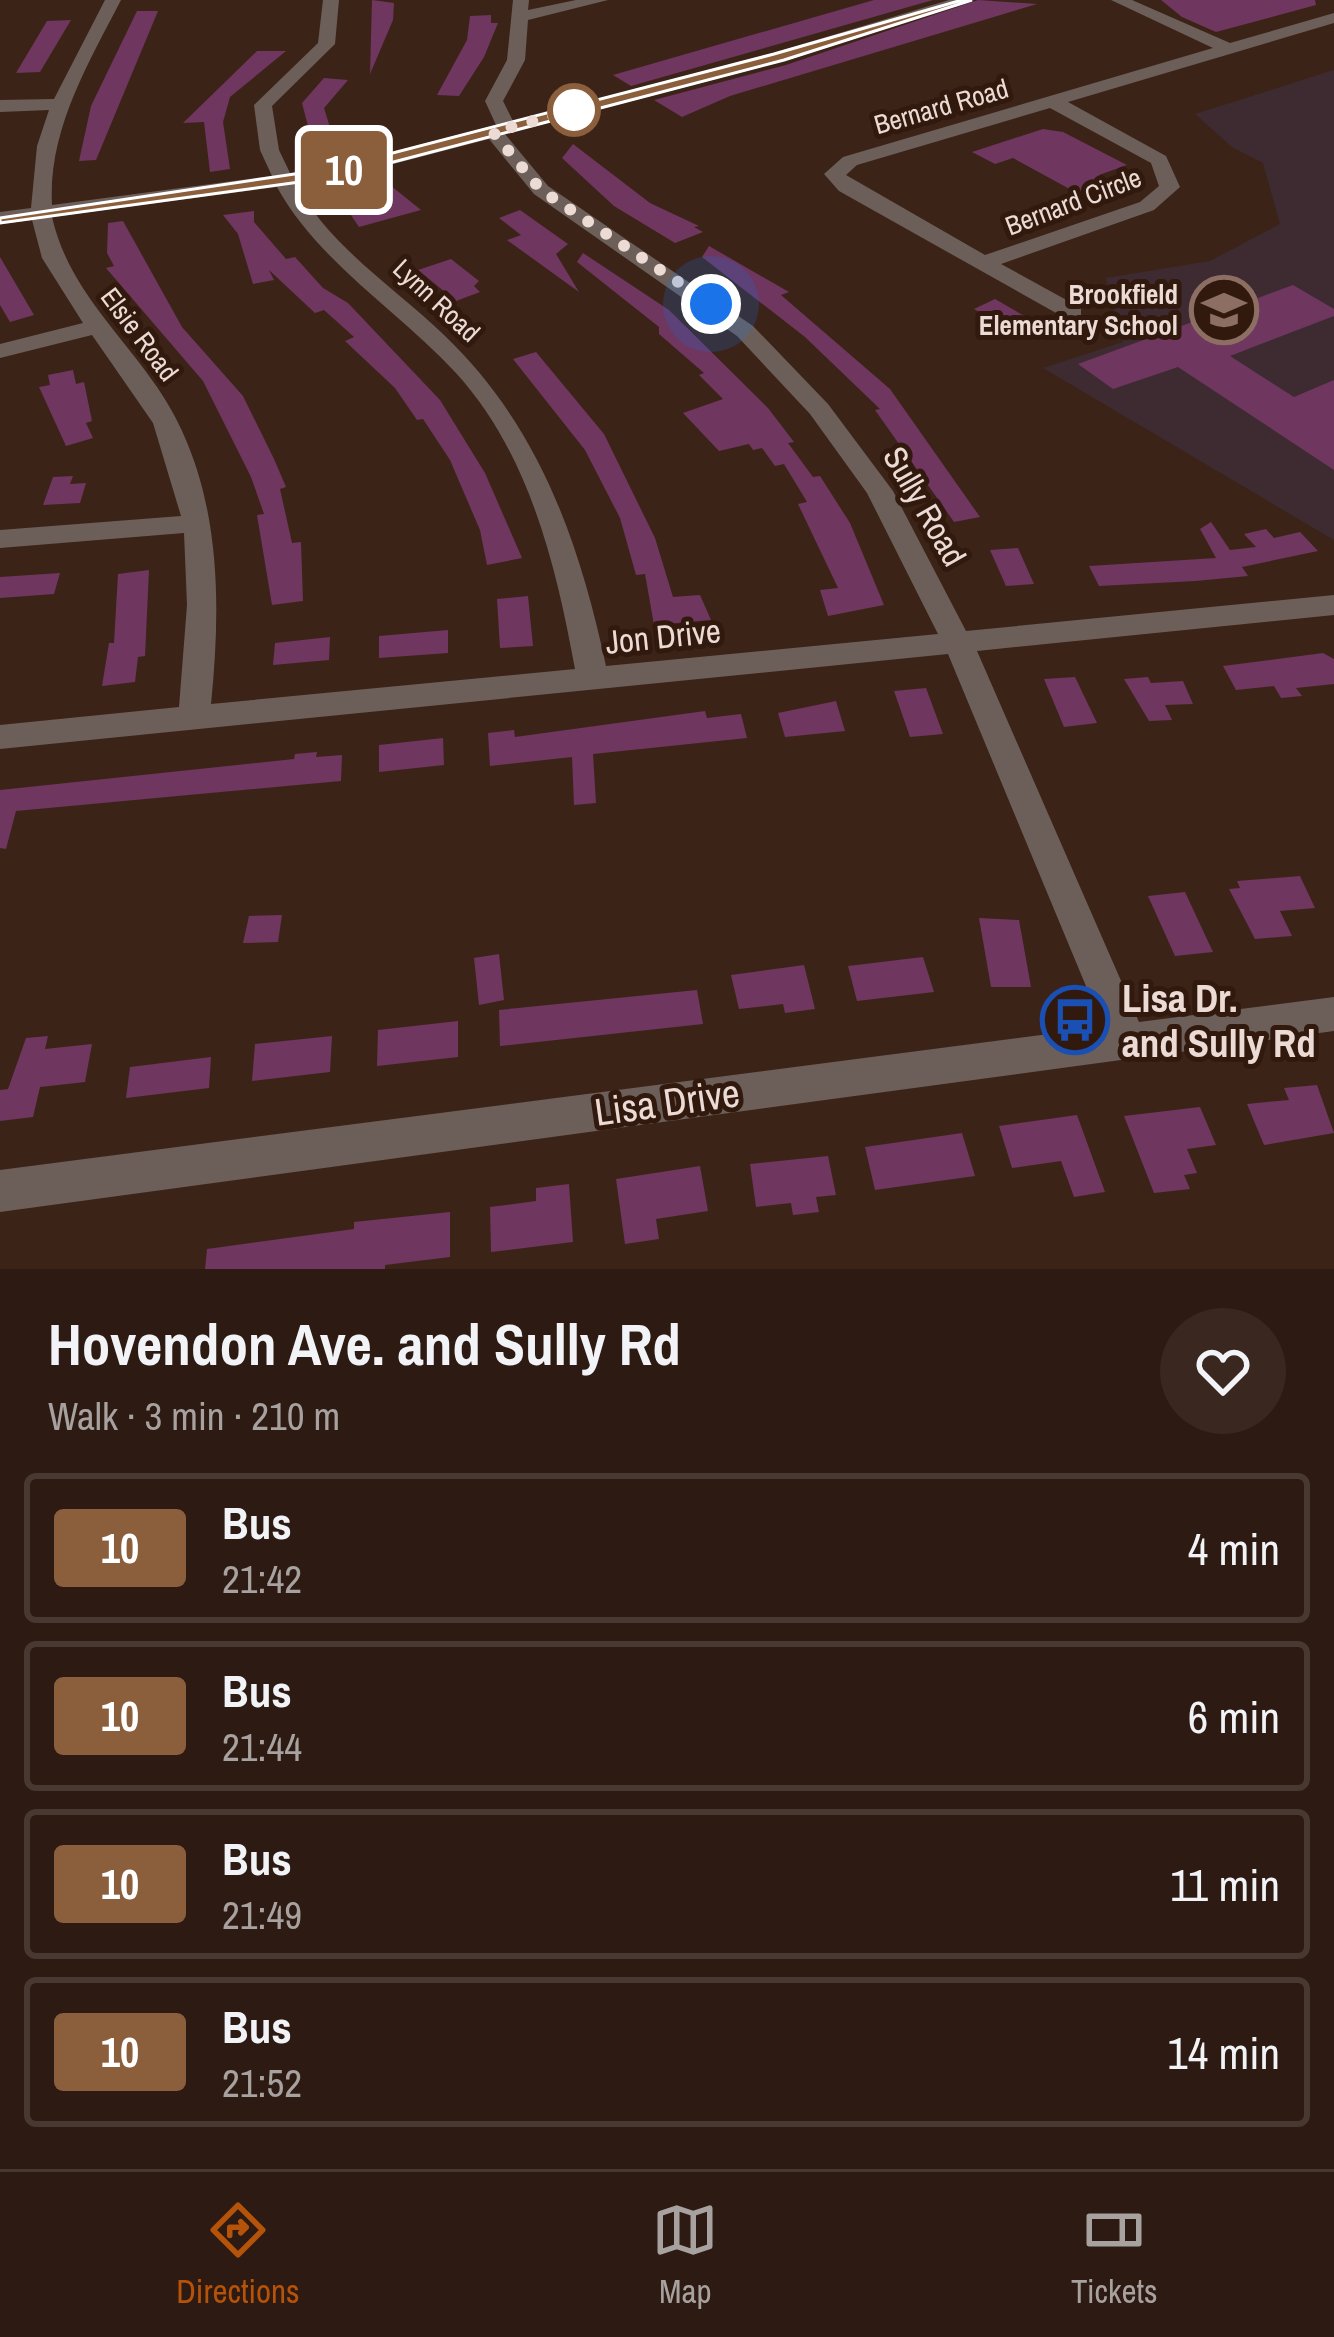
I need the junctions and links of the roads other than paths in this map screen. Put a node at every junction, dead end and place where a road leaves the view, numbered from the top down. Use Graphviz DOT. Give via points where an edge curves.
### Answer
graph roads {
  1 [pos="113,0"];
  2 [pos="331,0"];
  3 [pos="600,0"];
  4 [pos="966,0"];
  5 [pos="1119,0"];
  6 [pos="522,8"];
  7 [pos="1334,18"];
  8 [pos="1228,49"];
  9 [pos="1053,101"];
  10 [pos="58,104"];
  11 [pos="0,106"];
  12 [pos="500,130"];
  13 [pos="284,183"];
  14 [pos="41,214"];
  15 [pos="0,218"];
  16 [pos="983,263"];
  17 [pos="1073,313"];
  18 [pos="97,327"];
  19 [pos="0,351"];
  20 [pos="198,523"];
  21 [pos="0,539"];
  22 [pos="1334,605"];
  23 [pos="957,642"];
  24 [pos="593,680"];
  25 [pos="194,719"];
  26 [pos="0,737"];
  27 [pos="1334,1014"];
  28 [pos="1128,1041"];
  29 [pos="0,1191"];
  1 -- 10 [label="street, Elsie Road"];
  2 -- 13 [label="street, Lynn Road" via="326,44 263,105"];
  3 -- 6 [label="street"];
  4 -- 12 [label="street"];
  5 -- 8 [label="street"];
  6 -- 12 [label="street" via="516,60 494,101"];
  7 -- 8 [label="street, Bernard Road"];
  8 -- 9 [label="street, Bernard Road"];
  9 -- 16 [label="street, Bernard Circle" via="1159,160 1170,187 1147,206"];
  9 -- 16 [label="street, Bernard Road" via="850,161 834,174"];
  10 -- 11 [label="street"];
  10 -- 14 [label="street, Elsie Road" via="44,144"];
  12 -- 13 [label="street"];
  12 -- 23 [label="street, Sully Road" via="541,190 711,304 797,384 894,513"];
  13 -- 14 [label="street"];
  13 -- 24 [label="street, Lynn Road" via="317,229 433,332 492,401 564,545"];
  14 -- 15 [label="street"];
  14 -- 18 [label="street, Elsie Road" via="62,276"];
  16 -- 17 [label="street, Bernard Road"];
  18 -- 19 [label="street"];
  18 -- 20 [label="street, Elsie Road" via="164,419"];
  20 -- 21 [label="street"];
  20 -- 25 [label="street, Elsie Road" via="205,628"];
  22 -- 23 [label="street, Jon Drive"];
  23 -- 24 [label="street, Jon Drive"];
  23 -- 28 [label="street, Sully Road"];
  24 -- 25 [label="street, Jon Drive"];
  25 -- 26 [label="street, Jon Drive"];
  27 -- 28 [label="street, Lisa Drive"];
  28 -- 29 [label="street, Lisa Drive"];
}
